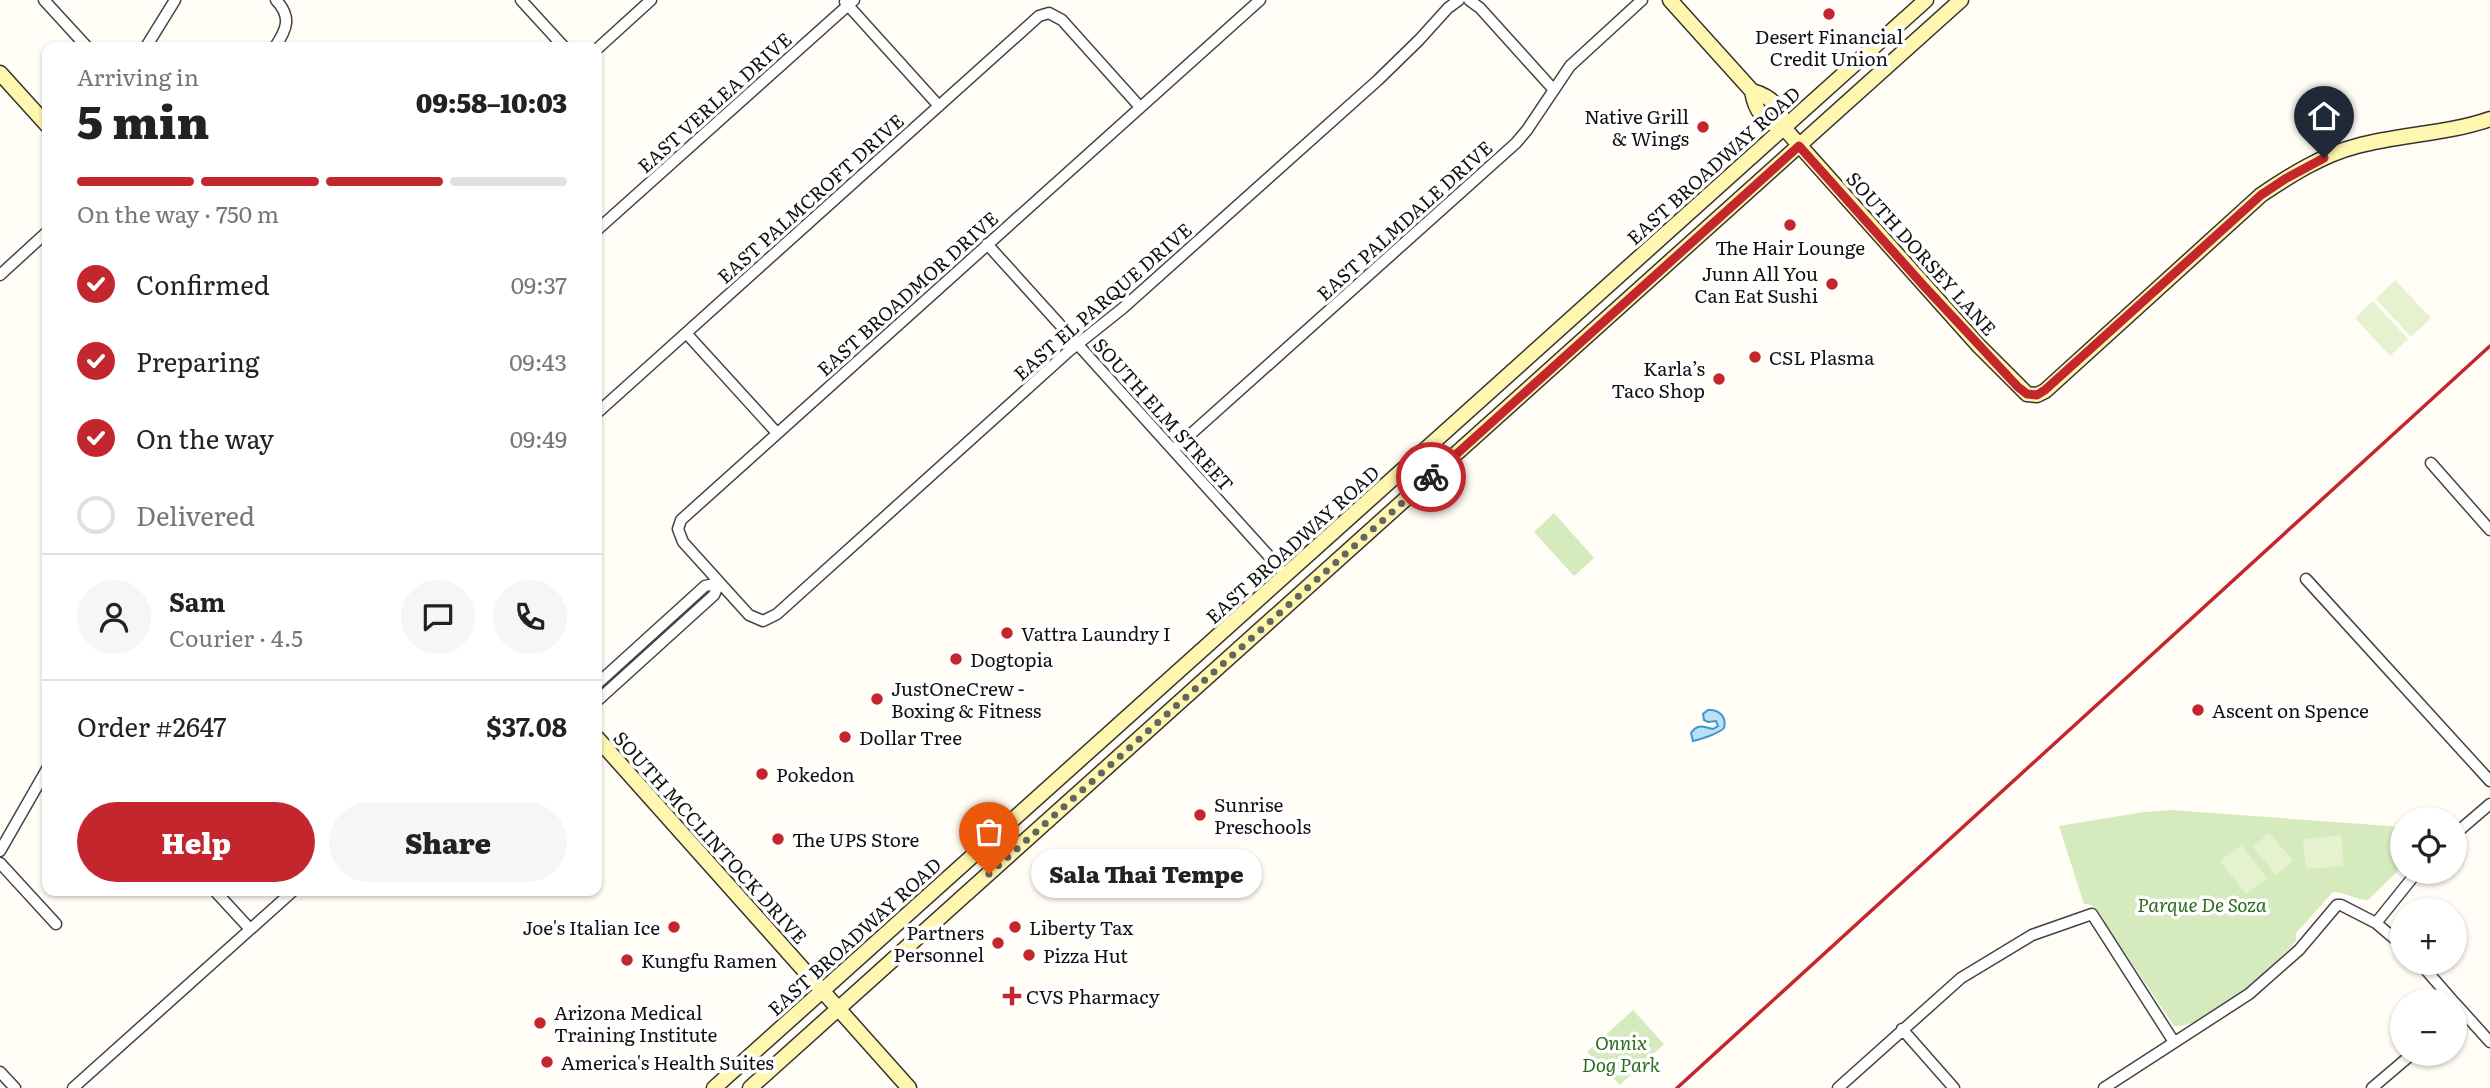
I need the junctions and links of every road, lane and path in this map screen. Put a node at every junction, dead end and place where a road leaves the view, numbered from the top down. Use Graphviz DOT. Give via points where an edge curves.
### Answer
graph roads {
  1 [pos="44,0"];
  2 [pos="175,0"];
  3 [pos="276,0"];
  4 [pos="521,0"];
  5 [pos="651,0"];
  6 [pos="1259,0"];
  7 [pos="1459,0"];
  8 [pos="1469,0"];
  9 [pos="1642,0"];
  10 [pos="1670,0"];
  11 [pos="1926,0"];
  12 [pos="1961,0"];
  13 [pos="848,2"];
  14 [pos="82,42"];
  15 [pos="149,42"];
  16 [pos="278,42"];
  17 [pos="559,42"];
  18 [pos="602,44"];
  19 [pos="0,73"];
  20 [pos="1554,90"];
  21 [pos="939,106"];
  22 [pos="1140,107"];
  23 [pos="42,119"];
  24 [pos="2490,119"];
  25 [pos="1784,128"];
  26 [pos="1799,146"];
  27 [pos="602,225"];
  28 [pos="42,237"];
  29 [pos="987,244"];
  30 [pos="0,275"];
  31 [pos="686,333"];
  32 [pos="1078,344"];
  33 [pos="1534,352"];
  34 [pos="1548,372"];
  35 [pos="602,409"];
  36 [pos="777,433"];
  37 [pos="1173,450"];
  38 [pos="2431,463"];
  39 [pos="2490,530"];
  40 [pos="1286,575"];
  41 [pos="2306,579"];
  42 [pos="719,583"];
  43 [pos="1302,593"];
  44 [pos="762,621"];
  45 [pos="602,679"];
  46 [pos="602,697"];
  47 [pos="602,744"];
  48 [pos="42,778"];
  49 [pos="1060,778"];
  50 [pos="2490,781"];
  51 [pos="1076,796"];
  52 [pos="2490,804"];
  53 [pos="2467,824"];
  54 [pos="0,851"];
  55 [pos="0,863"];
  56 [pos="2407,884"];
  57 [pos="220,896"];
  58 [pos="287,896"];
  59 [pos="2376,923"];
  60 [pos="56,924"];
  61 [pos="250,929"];
  62 [pos="2390,935"];
  63 [pos="2430,975"];
  64 [pos="2441,989"];
  65 [pos="821,991"];
  66 [pos="838,1010"];
  67 [pos="2467,1018"];
  68 [pos="1902,1030"];
  69 [pos="2174,1042"];
  70 [pos="2490,1042"];
  71 [pos="2398,1066"];
  72 [pos="0,1072"];
  73 [pos="15,1088"];
  74 [pos="73,1088"];
  75 [pos="714,1088"];
  76 [pos="750,1088"];
  77 [pos="909,1088"];
  78 [pos="1838,1088"];
  79 [pos="1954,1088"];
  80 [pos="2104,1088"];
  81 [pos="2372,1088"];
  1 -- 14 [label="street"];
  2 -- 15 [label="street"];
  3 -- 16 [label="street" via="288,19"];
  4 -- 17 [label="street"];
  5 -- 18 [label="street"];
  6 -- 22 [label="street, EAST BROADMOR DRIVE"];
  7 -- 32 [label="street, EAST EL PARQUE DRIVE" via="1392,67"];
  8 -- 20 [label="street"];
  9 -- 20 [label="street, EAST PALMDALE DRIVE" via="1576,60"];
  10 -- 25 [label="main road, SOUTH DORSEY LANE" via="1752,91 1754,107 1769,124"];
  11 -- 25 [label="main road, EAST BROADWAY ROAD"];
  12 -- 26 [label="main road"];
  13 -- 21 [label="street"];
  13 -- 27 [label="street, EAST VERLEA DRIVE"];
  19 -- 23 [label="main road"];
  20 -- 37 [label="street, EAST PALMDALE DRIVE" via="1516,143"];
  21 -- 22 [label="street, EAST PALMCROFT DRIVE" via="1035,20 1049,13 1062,20"];
  21 -- 31 [label="street, EAST PALMCROFT DRIVE"];
  22 -- 29 [label="street, EAST BROADMOR DRIVE"];
  24 -- 26 [label="main road, SOUTH DORSEY LANE" via="2360,145 2285,179 2261,195 2037,395 2018,387"];
  25 -- 26 [label="main road, SOUTH DORSEY LANE"];
  25 -- 33 [label="main road, EAST BROADWAY ROAD"];
  26 -- 34 [label="main road"];
  28 -- 30 [label="street"];
  29 -- 32 [label="street, SOUTH ELM STREET"];
  29 -- 36 [label="street, EAST BROADMOR DRIVE"];
  31 -- 35 [label="street, EAST PALMCROFT DRIVE"];
  31 -- 36 [label="street"];
  32 -- 37 [label="street, SOUTH ELM STREET"];
  32 -- 44 [label="street, EAST EL PARQUE DRIVE" via="777,614"];
  33 -- 34 [label="main road"];
  33 -- 40 [label="main road, EAST BROADWAY ROAD"];
  34 -- 43 [label="main road"];
  36 -- 42 [label="street, EAST BROADMOR DRIVE" via="684,516 677,529"];
  37 -- 40 [label="street, SOUTH ELM STREET"];
  38 -- 39 [label="street"];
  40 -- 43 [label="main road"];
  40 -- 49 [label="main road, EAST BROADWAY ROAD"];
  41 -- 50 [label="street"];
  42 -- 44 [label="street, EAST BROADMOR DRIVE" via="749,615"];
  42 -- 45 [label="street" via="705,586"];
  42 -- 46 [label="street" via="714,596"];
  43 -- 51 [label="main road"];
  47 -- 65 [label="main road, SOUTH MCCLINTOCK DRIVE"];
  48 -- 54 [label="street"];
  49 -- 51 [label="main road"];
  49 -- 65 [label="main road, EAST BROADWAY ROAD"];
  51 -- 66 [label="main road"];
  52 -- 53 [label="street"];
  55 -- 60 [label="street"];
  56 -- 59 [label="street"];
  57 -- 61 [label="street"];
  58 -- 61 [label="street"];
  59 -- 62 [label="street"];
  59 -- 69 [label="street" via="2337,905 2272,975"];
  61 -- 74 [label="street"];
  63 -- 64 [label="street"];
  65 -- 66 [label="main road, SOUTH MCCLINTOCK DRIVE"];
  65 -- 75 [label="main road, EAST BROADWAY ROAD"];
  66 -- 76 [label="main road"];
  66 -- 77 [label="main road, SOUTH MCCLINTOCK DRIVE"];
  67 -- 70 [label="street"];
  68 -- 69 [label="street" via="1982,964 2032,935 2092,914"];
  68 -- 78 [label="street"];
  68 -- 79 [label="street"];
  69 -- 80 [label="street"];
  71 -- 81 [label="street"];
  72 -- 73 [label="street"];
}
